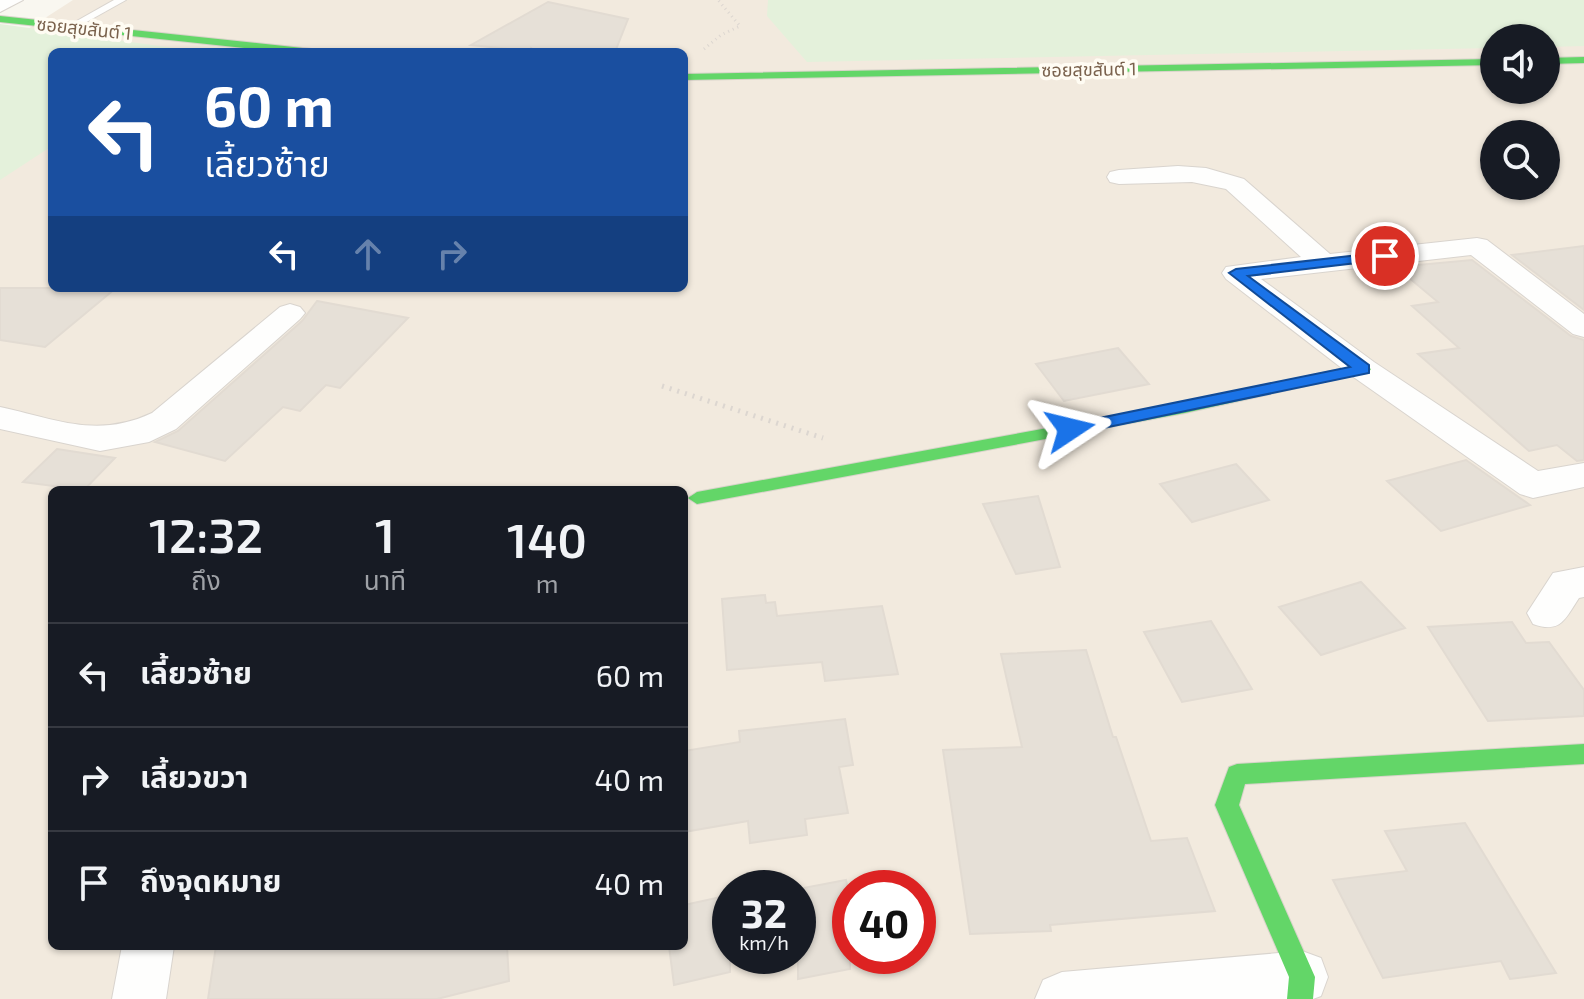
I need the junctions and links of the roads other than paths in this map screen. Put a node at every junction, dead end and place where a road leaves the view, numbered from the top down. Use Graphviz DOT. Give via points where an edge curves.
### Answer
graph roads {
  1 [pos="14,0"];
  2 [pos="121,0"];
  3 [pos="0,6"];
  4 [pos="0,19"];
  5 [pos="71,27"];
  6 [pos="273,48"];
  7 [pos="1584,60"];
  8 [pos="1560,61"];
  9 [pos="1480,62"];
  10 [pos="688,77"];
  11 [pos="1119,177"];
  12 [pos="1323,263"];
  13 [pos="290,313"];
  14 [pos="1584,328"];
  15 [pos="1363,369"];
  16 [pos="0,418"];
  17 [pos="1584,475"];
  18 [pos="697,498"];
  19 [pos="1584,582"];
  20 [pos="1547,613"];
  21 [pos="1584,754"];
  22 [pos="147,950"];
  23 [pos="1301,988"];
  24 [pos="139,999"];
  25 [pos="1062,999"];
  1 -- 3 [label="street"];
  2 -- 5 [label="lane"];
  4 -- 5 [label="street, ซอยสุขสันต์ 1"];
  5 -- 6 [label="street, ซอยสุขสันต์ 1"];
  7 -- 8 [label="street"];
  9 -- 10 [label="street, ซอยสุขสันต์ 1"];
  11 -- 12 [label="street" via="1193,173 1235,184"];
  12 -- 14 [label="street" via="1477,246"];
  12 -- 15 [label="street" via="1236,273"];
  13 -- 16 [label="street" via="164,421 137,434 100,440"];
  15 -- 17 [label="street" via="1533,485"];
  15 -- 18 [label="street" via="1185,408"];
  19 -- 20 [label="street" via="1567,584"];
  21 -- 23 [label="street" via="1237,774 1227,805"];
  22 -- 24 [label="street"];
  23 -- 25 [label="street"];
}
